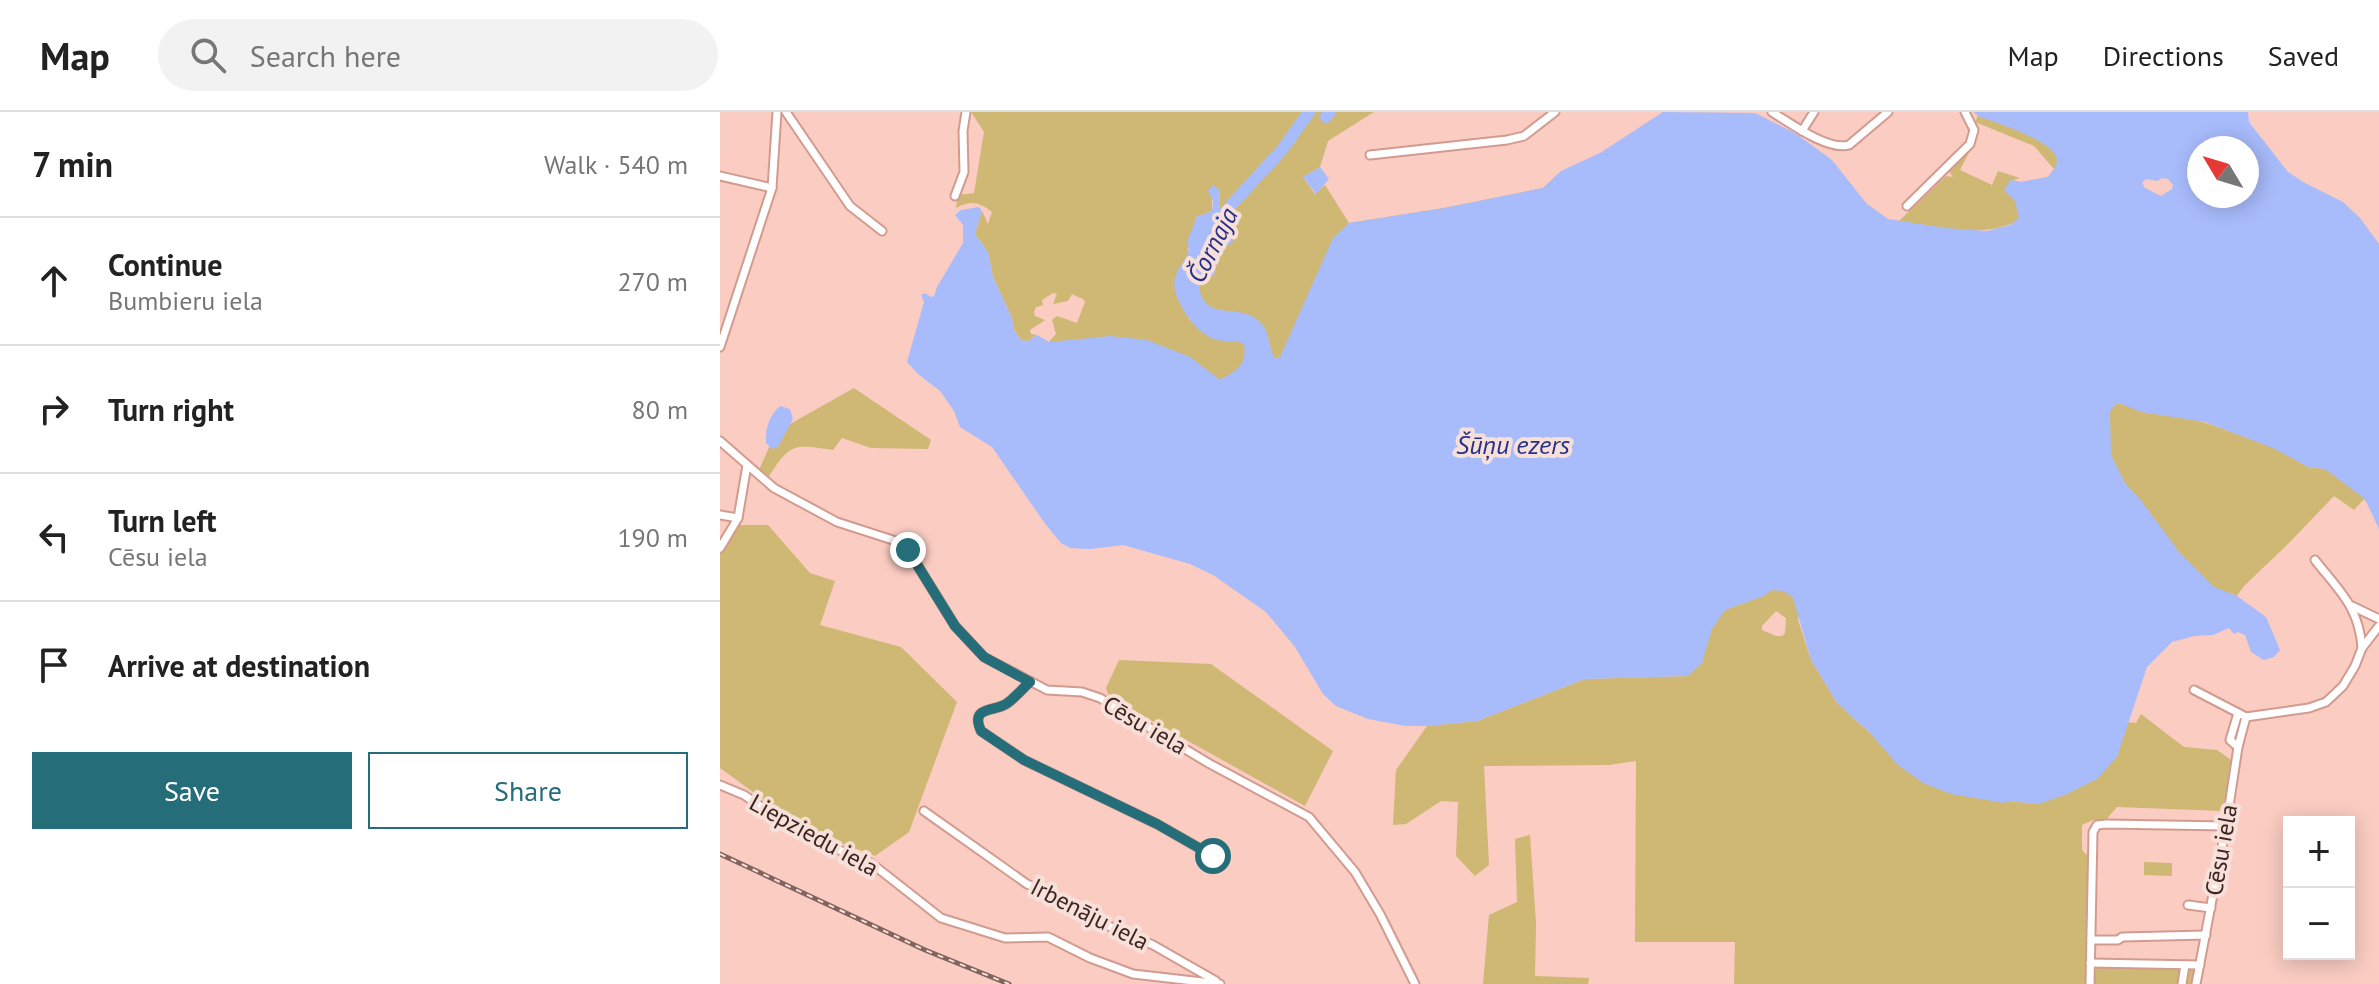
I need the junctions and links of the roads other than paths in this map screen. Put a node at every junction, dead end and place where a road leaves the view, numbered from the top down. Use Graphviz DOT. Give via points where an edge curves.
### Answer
graph roads {
  1 [pos="777,112"];
  2 [pos="786,112"];
  3 [pos="966,112"];
  4 [pos="1555,112"];
  5 [pos="1772,112"];
  6 [pos="1814,112"];
  7 [pos="1888,112"];
  8 [pos="1965,112"];
  9 [pos="1802,131"];
  10 [pos="1370,155"];
  11 [pos="720,176"];
  12 [pos="772,188"];
  13 [pos="955,196"];
  14 [pos="1907,206"];
  15 [pos="882,231"];
  16 [pos="720,347"];
  17 [pos="720,441"];
  18 [pos="747,465"];
  19 [pos="720,515"];
  20 [pos="738,518"];
  21 [pos="720,548"];
  22 [pos="2315,560"];
  23 [pos="2352,606"];
  24 [pos="2379,619"];
  25 [pos="2379,626"];
  26 [pos="2362,648"];
  27 [pos="1030,682"];
  28 [pos="2194,690"];
  29 [pos="2242,715"];
  30 [pos="720,785"];
  31 [pos="924,811"];
  32 [pos="2226,826"];
  33 [pos="1213,856"];
  34 [pos="2188,905"];
  35 [pos="2211,908"];
  36 [pos="2206,935"];
  37 [pos="2091,940"];
  38 [pos="2090,963"];
  39 [pos="2185,965"];
  40 [pos="2200,965"];
  41 [pos="1220,984"];
  42 [pos="1415,984"];
  43 [pos="2090,984"];
  44 [pos="2182,984"];
  45 [pos="2196,984"];
  1 -- 12 [label="street"];
  2 -- 15 [label="street" via="850,206"];
  3 -- 13 [label="street" via="964,172"];
  4 -- 10 [label="street" via="1524,136 1507,140"];
  5 -- 9 [label="street"];
  6 -- 9 [label="street"];
  7 -- 9 [label="street" via="1849,145 1835,146"];
  8 -- 14 [label="street" via="1974,130 1970,144"];
  11 -- 12 [label="street"];
  12 -- 16 [label="street"];
  17 -- 18 [label="street, Cēsu iela"];
  18 -- 20 [label="street"];
  18 -- 27 [label="street, Cēsu iela" via="774,488 823,515 899,542 955,626 984,657"];
  19 -- 20 [label="street"];
  20 -- 21 [label="street"];
  22 -- 23 [label="street"];
  23 -- 24 [label="street"];
  23 -- 26 [label="street"];
  25 -- 26 [label="street"];
  26 -- 29 [label="street" via="2343,686 2326,702"];
  27 -- 33 [label="street" via="1004,706 979,715 981,731 1024,760"];
  27 -- 42 [label="street, Cēsu iela" via="1047,690 1100,698 1309,817 1355,872"];
  28 -- 29 [label="street"];
  29 -- 32 [label="street, Cēsu iela"];
  30 -- 41 [label="street, Liepziedu iela" via="805,836 871,863 941,918 1005,938 1048,937 1133,974"];
  31 -- 41 [label="street, Irbenāju iela" via="1069,909 1153,945"];
  32 -- 35 [label="street, Cēsu iela"];
  32 -- 37 [label="street" via="2097,825"];
  34 -- 35 [label="street"];
  35 -- 36 [label="street, Cēsu iela"];
  36 -- 37 [label="street"];
  36 -- 40 [label="street, Cēsu iela"];
  37 -- 38 [label="street"];
  38 -- 39 [label="street"];
  38 -- 43 [label="street"];
  39 -- 40 [label="street"];
  39 -- 44 [label="street"];
  40 -- 45 [label="street, Cēsu iela"];
}
